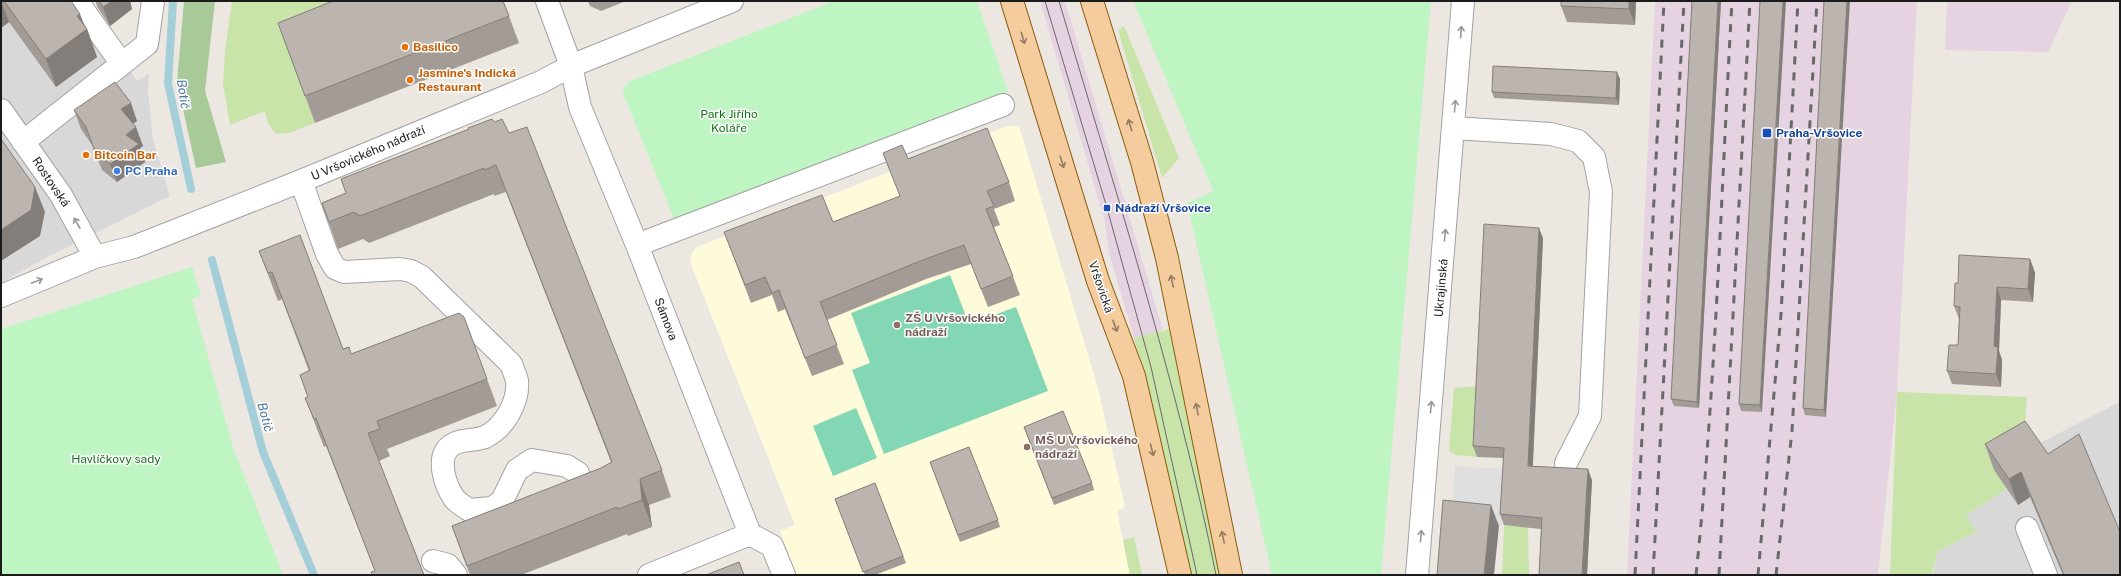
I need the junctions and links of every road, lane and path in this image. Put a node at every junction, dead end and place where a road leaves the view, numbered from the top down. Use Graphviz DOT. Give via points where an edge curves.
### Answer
graph roads {
  1 [pos="77,1"];
  2 [pos="153,1"];
  3 [pos="547,1"];
  4 [pos="732,1"];
  5 [pos="1012,1"];
  6 [pos="1092,1"];
  7 [pos="1463,1"];
  8 [pos="122,64"];
  9 [pos="571,66"];
  10 [pos="1003,105"];
  11 [pos="1,110"];
  12 [pos="1453,128"];
  13 [pos="23,142"];
  14 [pos="301,181"];
  15 [pos="637,245"];
  16 [pos="105,255"];
  17 [pos="1,296"];
  18 [pos="1566,463"];
  19 [pos="578,473"];
  20 [pos="2026,528"];
  21 [pos="750,534"];
  22 [pos="433,561"];
  23 [pos="456,575"];
  24 [pos="649,575"];
  25 [pos="784,575"];
  26 [pos="1180,575"];
  27 [pos="1231,575"];
  28 [pos="1417,575"];
  29 [pos="2046,575"];
  1 -- 8 [label="street"];
  2 -- 8 [label="street" via="147,44"];
  3 -- 9 [label="street, Sámova"];
  4 -- 9 [label="street, U Vršovického nádraží"];
  5 -- 26 [label="main road, Vršovická, one-way" via="1098,281 1134,376"];
  27 -- 6 [label="main road, one-way" via="1167,258 1142,162"];
  12 -- 7 [label="street, Ukrajinská, one-way"];
  8 -- 13 [label="street"];
  9 -- 14 [label="street, U Vršovického nádraží" via="541,82"];
  9 -- 15 [label="street, Sámova" via="580,107"];
  10 -- 15 [label="street"];
  11 -- 13 [label="street, Rostovská"];
  12 -- 18 [label="street" via="1551,134 1578,141 1594,157 1601,192 1590,416"];
  28 -- 12 [label="street, Ukrajinská, one-way"];
  16 -- 13 [label="street, Rostovská, one-way"];
  14 -- 16 [label="street, U Vršovického nádraží"];
  14 -- 19 [label="street" via="327,254 335,268 344,272 400,269 422,277 511,364 517,381 516,398 505,420 485,436 452,444 445,452 443,469 455,500 469,510 492,508 502,501 517,470 532,460 567,466"];
  15 -- 21 [label="street, Sámova"];
  17 -- 16 [label="street, U Vršovického nádraží, one-way"];
  20 -- 29 [label="street"];
  21 -- 24 [label="street"];
  21 -- 25 [label="street" via="772,546"];
  22 -- 23 [label="street" via="448,565"];
}
